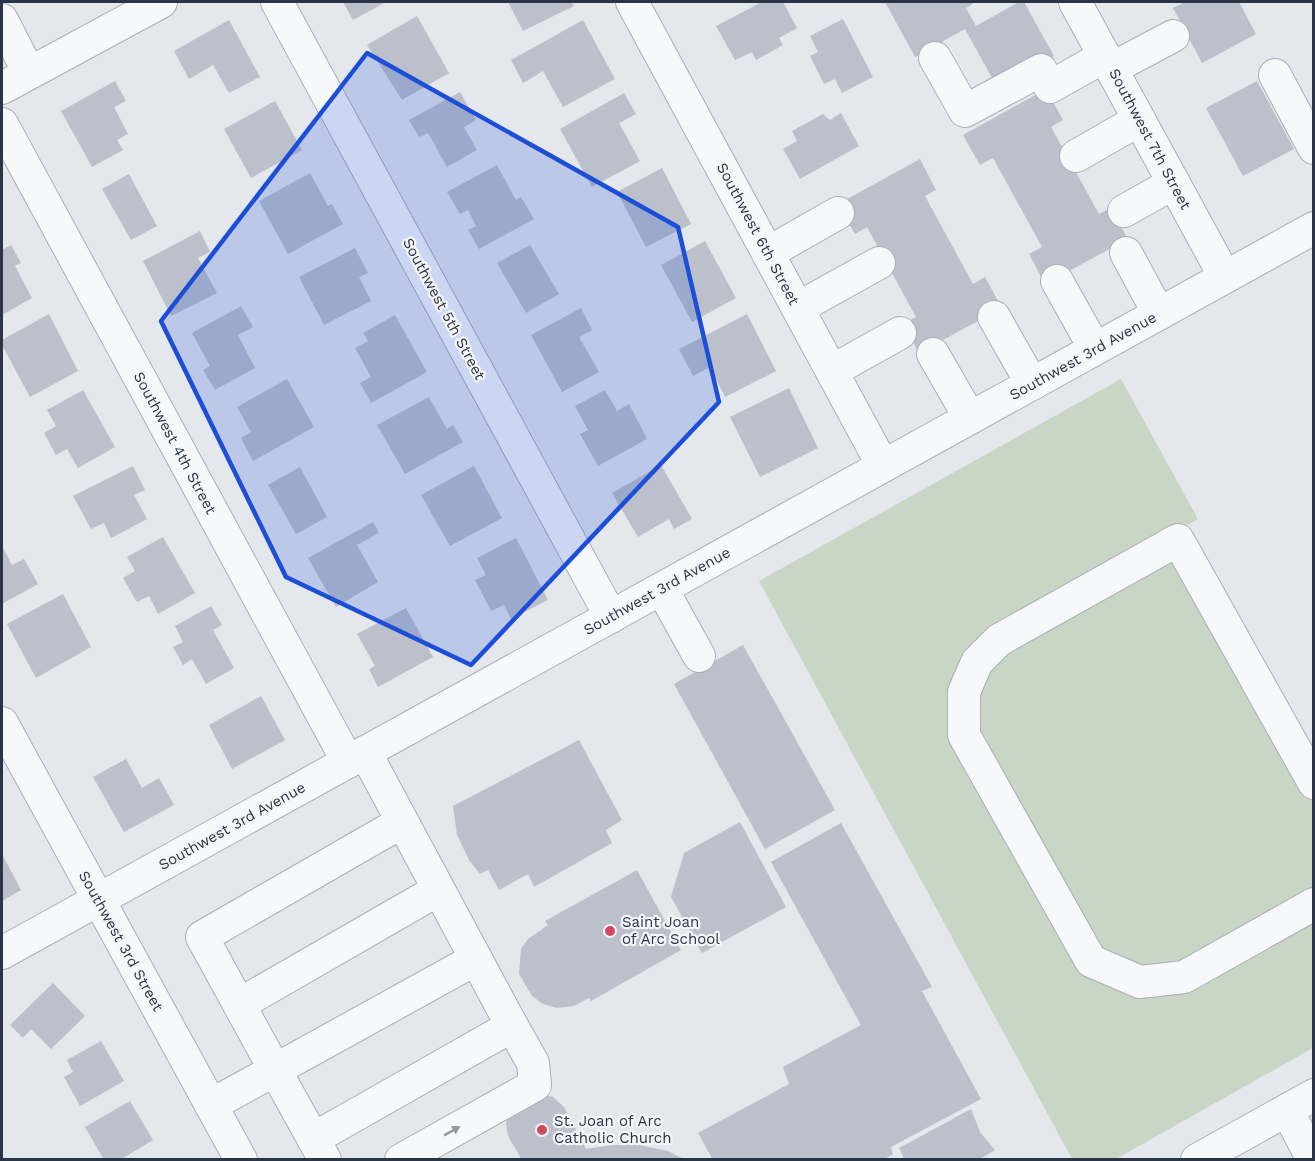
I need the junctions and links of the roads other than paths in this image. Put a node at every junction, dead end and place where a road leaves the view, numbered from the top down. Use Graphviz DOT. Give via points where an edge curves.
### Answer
graph roads {
  1 [pos="161,2"];
  2 [pos="277,2"];
  3 [pos="633,2"];
  4 [pos="1075,2"];
  5 [pos="2,20"];
  6 [pos="1173,36"];
  7 [pos="936,58"];
  8 [pos="1108,62"];
  9 [pos="29,73"];
  10 [pos="1275,75"];
  11 [pos="2,88"];
  12 [pos="1139,120"];
  13 [pos="2,124"];
  14 [pos="1314,148"];
  15 [pos="1076,156"];
  16 [pos="1174,183"];
  17 [pos="1124,211"];
  18 [pos="838,213"];
  19 [pos="1314,228"];
  20 [pos="768,253"];
  21 [pos="1126,253"];
  22 [pos="879,263"];
  23 [pos="1225,278"];
  24 [pos="1058,281"];
  25 [pos="798,308"];
  26 [pos="1159,314"];
  27 [pos="994,316"];
  28 [pos="900,333"];
  29 [pos="1095,349"];
  30 [pos="933,354"];
  31 [pos="832,371"];
  32 [pos="1032,384"];
  33 [pos="970,418"];
  34 [pos="883,466"];
  35 [pos="662,589"];
  36 [pos="611,616"];
  37 [pos="699,656"];
  38 [pos="2,723"];
  39 [pos="356,757"];
  40 [pos="1314,783"];
  41 [pos="402,822"];
  42 [pos="438,890"];
  43 [pos="99,900"];
  44 [pos="1314,904"];
  45 [pos="2,953"];
  46 [pos="476,959"];
  47 [pos="240,1004"];
  48 [pos="512,1026"];
  49 [pos="275,1070"];
  50 [pos="1314,1095"];
  51 [pos="211,1105"];
  52 [pos="1287,1110"];
  53 [pos="319,1149"];
  54 [pos="241,1160"];
  55 [pos="401,1160"];
  56 [pos="1197,1160"];
  57 [pos="1314,1160"];
  1 -- 9 [label="street"];
  2 -- 36 [label="street, Southwest 5th Street"];
  3 -- 20 [label="street, Southwest 6th Street"];
  4 -- 8 [label="street, Southwest 7th Street"];
  5 -- 9 [label="street"];
  6 -- 8 [label="street"];
  7 -- 8 [label="street" via="965,111 1041,70 1050,87"];
  8 -- 12 [label="street, Southwest 7th Street"];
  9 -- 11 [label="street"];
  10 -- 14 [label="street"];
  12 -- 15 [label="street"];
  12 -- 16 [label="street, Southwest 7th Street"];
  13 -- 39 [label="street, Southwest 4th Street"];
  16 -- 17 [label="street"];
  16 -- 23 [label="street, Southwest 7th Street"];
  18 -- 20 [label="street"];
  19 -- 23 [label="street, Southwest 3rd Avenue"];
  20 -- 25 [label="street, Southwest 6th Street"];
  21 -- 26 [label="street"];
  22 -- 25 [label="street"];
  23 -- 26 [label="street, Southwest 3rd Avenue"];
  24 -- 29 [label="street"];
  25 -- 31 [label="street, Southwest 6th Street"];
  26 -- 29 [label="street, Southwest 3rd Avenue"];
  27 -- 32 [label="street"];
  28 -- 31 [label="street"];
  29 -- 32 [label="street, Southwest 3rd Avenue"];
  30 -- 33 [label="street"];
  31 -- 34 [label="street, Southwest 6th Street"];
  32 -- 33 [label="street, Southwest 3rd Avenue"];
  33 -- 34 [label="street, Southwest 3rd Avenue"];
  34 -- 35 [label="street, Southwest 3rd Avenue"];
  35 -- 36 [label="street, Southwest 3rd Avenue"];
  35 -- 37 [label="street"];
  36 -- 39 [label="street, Southwest 3rd Avenue"];
  38 -- 43 [label="street, Southwest 3rd Street"];
  39 -- 41 [label="street, Southwest 4th Street"];
  39 -- 43 [label="street, Southwest 3rd Avenue"];
  40 -- 44 [label="street" via="1178,540 999,640 977,662 964,692 964,735 1091,961 1140,982 1184,977"];
  41 -- 42 [label="street, Southwest 4th Street"];
  41 -- 47 [label="street" via="202,937"];
  42 -- 46 [label="street, Southwest 4th Street"];
  42 -- 47 [label="street"];
  43 -- 45 [label="street, Southwest 3rd Avenue"];
  43 -- 51 [label="street, Southwest 3rd Street"];
  46 -- 48 [label="street, Southwest 4th Street"];
  46 -- 49 [label="street"];
  47 -- 49 [label="street"];
  48 -- 53 [label="street"];
  55 -- 48 [label="street, Southwest 4th Street, one-way" via="535,1085 532,1063"];
  49 -- 51 [label="street"];
  49 -- 53 [label="street"];
  50 -- 52 [label="street"];
  51 -- 54 [label="street, Southwest 3rd Street"];
  52 -- 56 [label="street"];
  52 -- 57 [label="street"];
}
